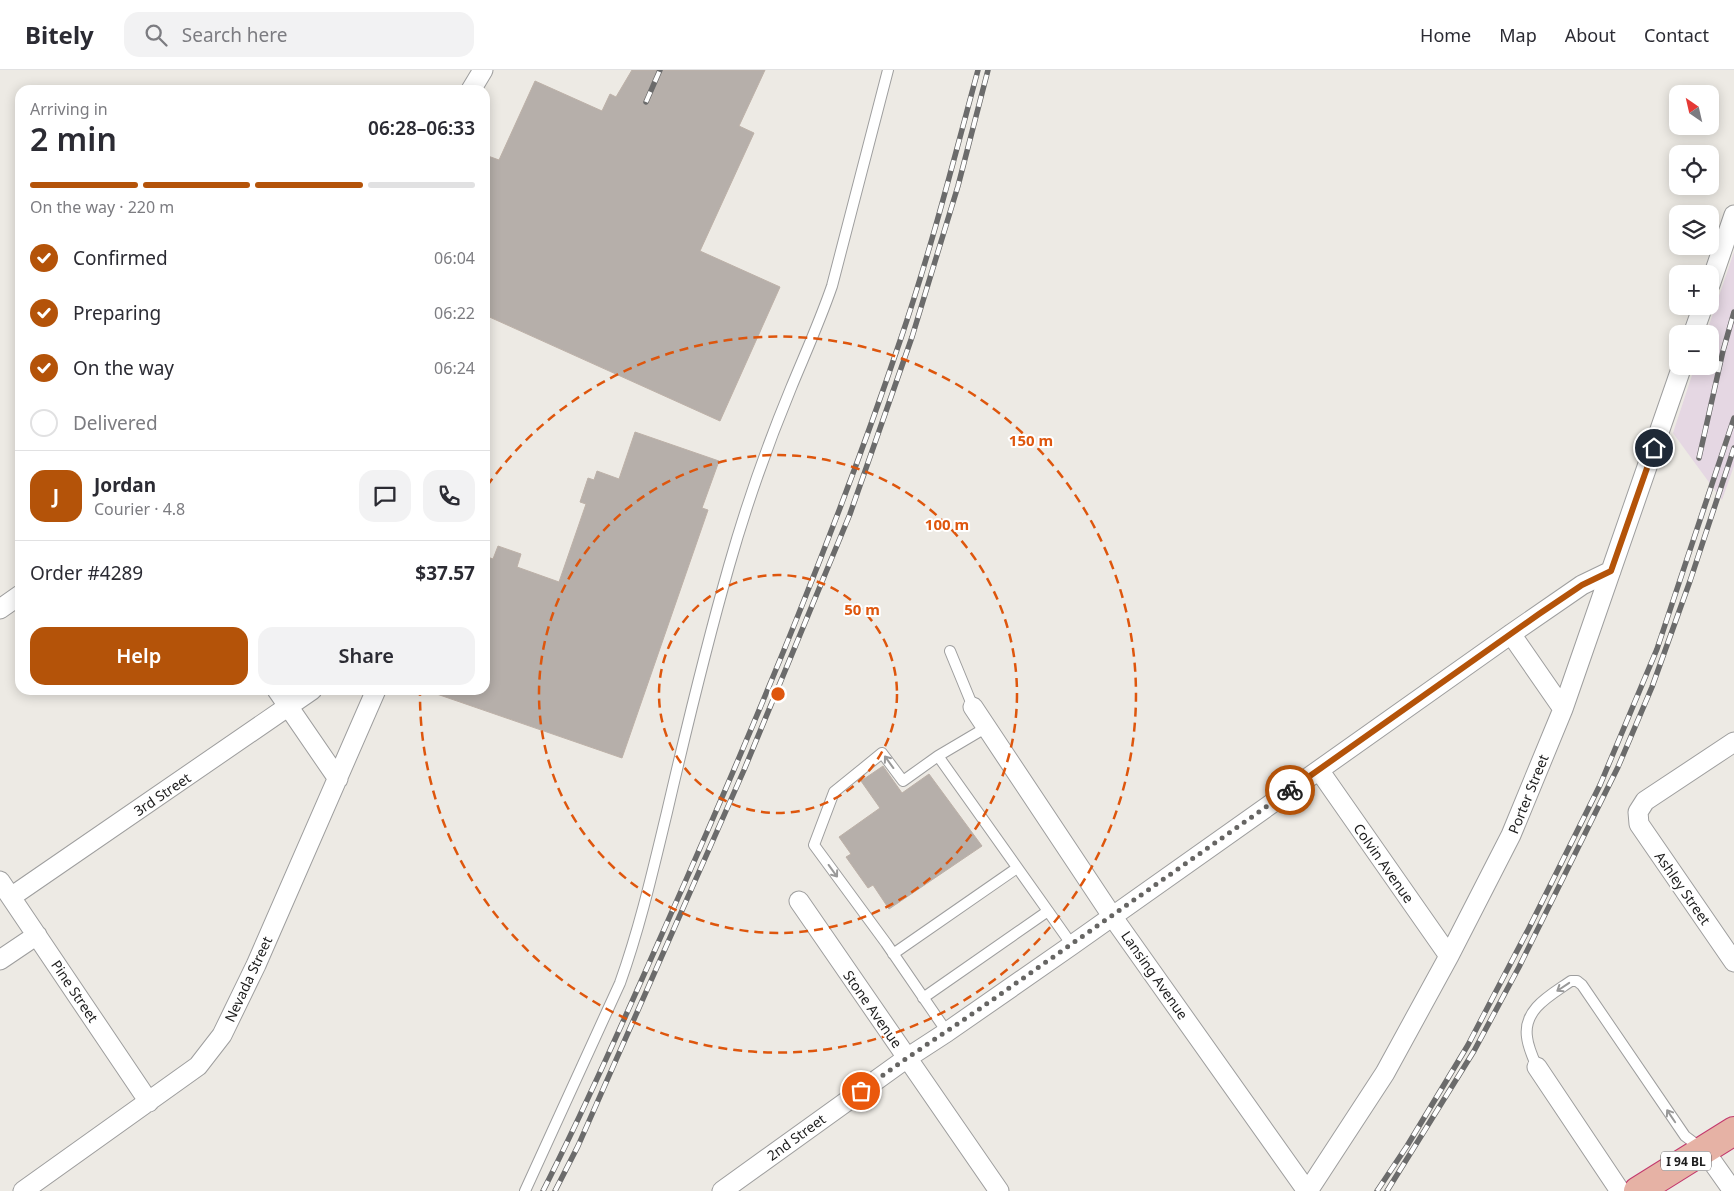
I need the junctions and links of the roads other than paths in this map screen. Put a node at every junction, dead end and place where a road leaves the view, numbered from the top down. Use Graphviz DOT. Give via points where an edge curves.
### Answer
graph roads {
  1 [pos="483,70"];
  2 [pos="888,70"];
  3 [pos="473,85"];
  4 [pos="1734,215"];
  5 [pos="1717,265"];
  6 [pos="1679,375"];
  7 [pos="1611,571"];
  8 [pos="15,598"];
  9 [pos="0,609"];
  10 [pos="1511,634"];
  11 [pos="950,652"];
  12 [pos="281,695"];
  13 [pos="305,695"];
  14 [pos="374,695"];
  15 [pos="289,707"];
  16 [pos="973,707"];
  17 [pos="1563,709"];
  18 [pos="987,727"];
  19 [pos="1734,742"];
  20 [pos="938,756"];
  21 [pos="1319,770"];
  22 [pos="338,779"];
  23 [pos="1017,868"];
  24 [pos="0,881"];
  25 [pos="11,897"];
  26 [pos="799,901"];
  27 [pos="1048,910"];
  28 [pos="1112,916"];
  29 [pos="37,934"];
  30 [pos="1072,945"];
  31 [pos="893,954"];
  32 [pos="1450,956"];
  33 [pos="0,960"];
  34 [pos="1734,962"];
  35 [pos="923,998"];
  36 [pos="947,1032"];
  37 [pos="907,1058"];
  38 [pos="1537,1067"];
  39 [pos="149,1102"];
  40 [pos="1734,1131"];
  41 [pos="1704,1150"];
  42 [pos="23,1191"];
  43 [pos="525,1191"];
  44 [pos="722,1191"];
  45 [pos="999,1191"];
  46 [pos="1307,1191"];
  47 [pos="1620,1191"];
  48 [pos="1638,1191"];
  49 [pos="1733,1191"];
  1 -- 3 [label="street"];
  2 -- 43 [label="lane" via="832,286 790,389 730,565 630,956"];
  4 -- 5 [label="street"];
  6 -- 7 [label="street, Porter Street"];
  7 -- 10 [label="street, 2nd Street" via="1582,585"];
  7 -- 17 [label="street, Porter Street"];
  8 -- 9 [label="street"];
  10 -- 17 [label="street"];
  10 -- 21 [label="street, 2nd Street"];
  11 -- 16 [label="lane"];
  12 -- 15 [label="street"];
  13 -- 15 [label="street, 3rd Street"];
  14 -- 22 [label="street, Nevada Street"];
  15 -- 22 [label="street"];
  15 -- 25 [label="street, 3rd Street"];
  16 -- 18 [label="street, Lansing Avenue"];
  17 -- 32 [label="street, Porter Street" via="1511,835"];
  18 -- 20 [label="lane"];
  18 -- 28 [label="street, Lansing Avenue"];
  19 -- 34 [label="street, Ashley Street" via="1645,801 1638,812 1638,824"];
  20 -- 23 [label="lane"];
  20 -- 31 [label="lane, one-way" via="903,780 882,753 834,792 814,845"];
  21 -- 28 [label="street, 2nd Street"];
  21 -- 32 [label="street, Colvin Avenue"];
  22 -- 39 [label="street, Nevada Street" via="222,1035 198,1066"];
  23 -- 27 [label="lane"];
  23 -- 31 [label="lane"];
  24 -- 25 [label="street, Pine Street"];
  25 -- 29 [label="street, Pine Street"];
  26 -- 37 [label="street, Stone Avenue"];
  27 -- 30 [label="lane"];
  27 -- 35 [label="lane"];
  28 -- 30 [label="street, 2nd Street"];
  28 -- 46 [label="street, Lansing Avenue"];
  29 -- 33 [label="street"];
  29 -- 39 [label="street, Pine Street"];
  30 -- 36 [label="street, 2nd Street"];
  31 -- 35 [label="lane"];
  32 -- 46 [label="street, Porter Street" via="1386,1074"];
  35 -- 36 [label="lane"];
  36 -- 37 [label="street, 2nd Street"];
  37 -- 44 [label="street, 2nd Street"];
  37 -- 45 [label="street, Stone Avenue"];
  41 -- 38 [label="lane, one-way" via="1685,1136 1577,981 1571,981 1539,1003 1529,1019 1527,1039"];
  38 -- 47 [label="street"];
  39 -- 42 [label="street, Nevada Street"];
  40 -- 41 [label="highway, I 94 BL"];
  41 -- 48 [label="highway, I 94 BL"];
  41 -- 49 [label="street"];
}
